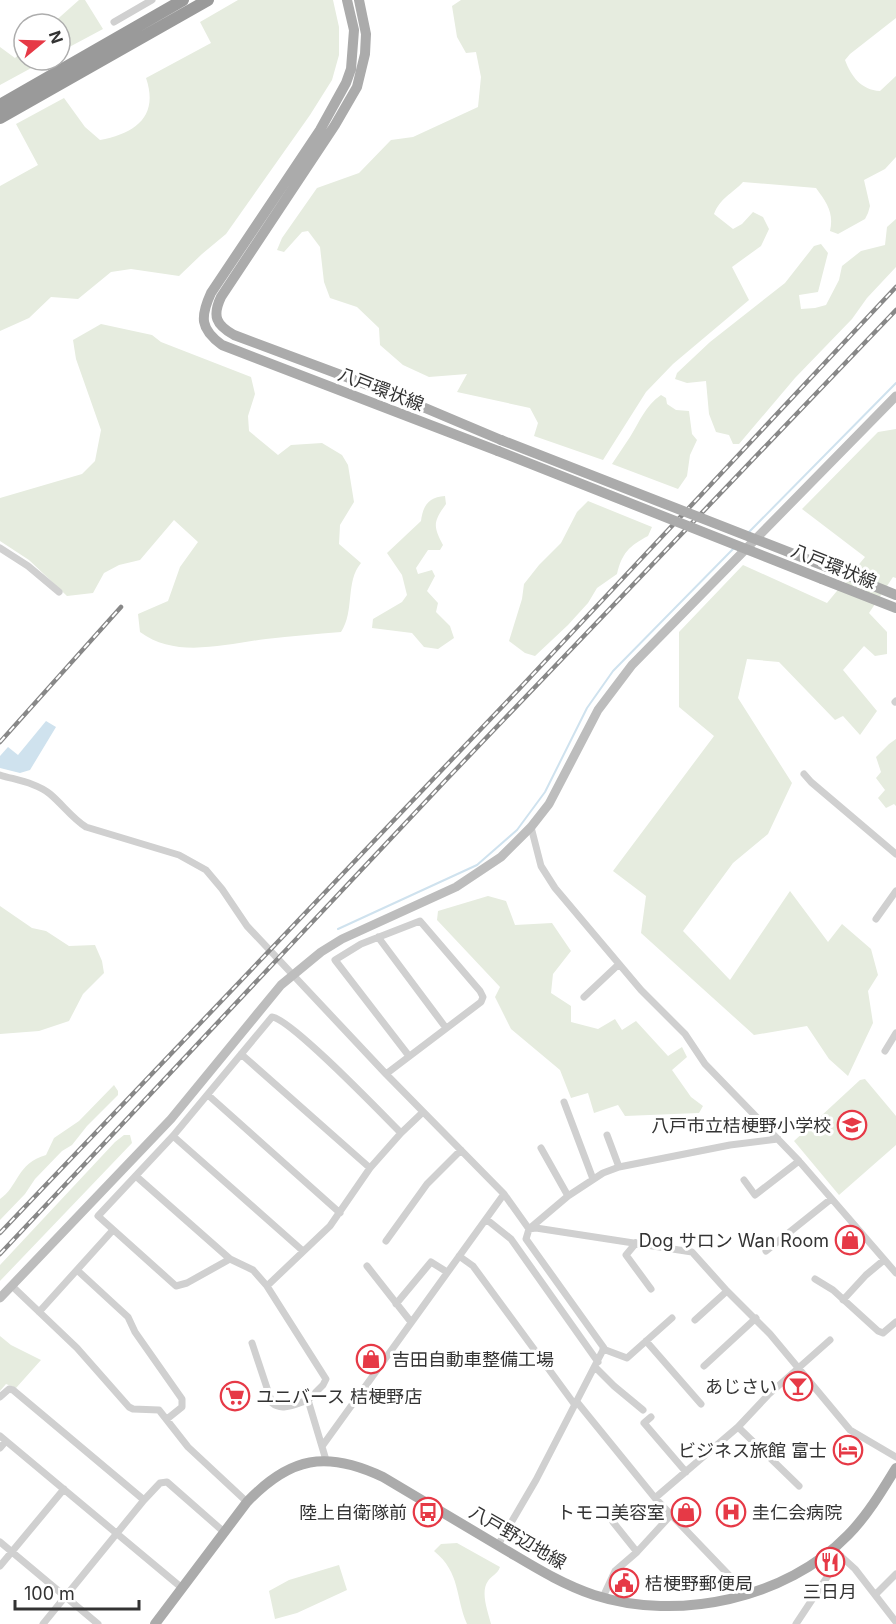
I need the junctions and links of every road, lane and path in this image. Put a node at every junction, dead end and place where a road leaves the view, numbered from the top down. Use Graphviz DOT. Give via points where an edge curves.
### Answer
graph roads {
  1 [pos="152,0"];
  2 [pos="183,0"];
  3 [pos="208,0"];
  4 [pos="346,0"];
  5 [pos="359,0"];
  6 [pos="114,22"];
  7 [pos="0,105"];
  8 [pos="0,118"];
  9 [pos="896,396"];
  10 [pos="500,445"];
  11 [pos="0,549"];
  12 [pos="59,592"];
  13 [pos="896,595"];
  14 [pos="896,609"];
  15 [pos="804,774"];
  16 [pos="0,775"];
  17 [pos="531,827"];
  18 [pos="896,854"];
  19 [pos="896,891"];
  20 [pos="876,919"];
  21 [pos="378,938"];
  22 [pos="619,964"];
  23 [pos="292,975"];
  24 [pos="584,998"];
  25 [pos="446,1028"];
  26 [pos="896,1033"];
  27 [pos="885,1051"];
  28 [pos="241,1054"];
  29 [pos="409,1056"];
  30 [pos="386,1074"];
  31 [pos="208,1095"];
  32 [pos="564,1102"];
  33 [pos="423,1112"];
  34 [pos="401,1133"];
  35 [pos="607,1135"];
  36 [pos="174,1136"];
  37 [pos="778,1139"];
  38 [pos="541,1148"];
  39 [pos="461,1150"];
  40 [pos="799,1161"];
  41 [pos="618,1167"];
  42 [pos="370,1168"];
  43 [pos="137,1176"];
  44 [pos="592,1179"];
  45 [pos="744,1180"];
  46 [pos="504,1194"];
  47 [pos="568,1196"];
  48 [pos="831,1199"];
  49 [pos="340,1213"];
  50 [pos="486,1219"];
  51 [pos="529,1229"];
  52 [pos="113,1230"];
  53 [pos="386,1241"];
  54 [pos="636,1243"];
  55 [pos="303,1251"];
  56 [pos="766,1251"];
  57 [pos="459,1256"];
  58 [pos="230,1258"];
  59 [pos="884,1260"];
  60 [pos="367,1266"];
  61 [pos="77,1270"];
  62 [pos="447,1272"];
  63 [pos="896,1273"];
  64 [pos="815,1279"];
  65 [pos="12,1286"];
  66 [pos="267,1286"];
  67 [pos="651,1289"];
  68 [pos="727,1291"];
  69 [pos="0,1298"];
  70 [pos="843,1300"];
  71 [pos="396,1304"];
  72 [pos="39,1312"];
  73 [pos="672,1318"];
  74 [pos="756,1318"];
  75 [pos="695,1320"];
  76 [pos="411,1322"];
  77 [pos="896,1322"];
  78 [pos="830,1340"];
  79 [pos="646,1341"];
  80 [pos="252,1343"];
  81 [pos="603,1349"];
  82 [pos="596,1365"];
  83 [pos="704,1366"];
  84 [pos="798,1369"];
  85 [pos="0,1397"];
  86 [pos="308,1400"];
  87 [pos="576,1403"];
  88 [pos="701,1404"];
  89 [pos="643,1410"];
  90 [pos="651,1417"];
  91 [pos="167,1419"];
  92 [pos="738,1427"];
  93 [pos="3,1438"];
  94 [pos="323,1445"];
  95 [pos="0,1448"];
  96 [pos="896,1458"];
  97 [pos="326,1460"];
  98 [pos="896,1468"];
  99 [pos="686,1472"];
  100 [pos="799,1486"];
  101 [pos="64,1489"];
  102 [pos="655,1498"];
  103 [pos="144,1500"];
  104 [pos="247,1502"];
  105 [pos="671,1515"];
  106 [pos="613,1522"];
  107 [pos="224,1532"];
  108 [pos="117,1534"];
  109 [pos="0,1542"];
  110 [pos="498,1545"];
  111 [pos="637,1551"];
  112 [pos="12,1552"];
  113 [pos="837,1552"];
  114 [pos="0,1566"];
  115 [pos="896,1574"];
  116 [pos="182,1588"];
  117 [pos="747,1594"];
  118 [pos="876,1594"];
  119 [pos="65,1596"];
  120 [pos="603,1597"];
  121 [pos="893,1622"];
  122 [pos="43,1624"];
  123 [pos="98,1624"];
  124 [pos="155,1624"];
  125 [pos="796,1624"];
  1 -- 6 [label="street"];
  2 -- 7 [label="highway"];
  3 -- 8 [label="highway"];
  4 -- 10 [label="main road, 八戸環状線" via="354,30 346,83 321,130 211,293 204,307 209,335 222,345"];
  5 -- 10 [label="main road, 八戸環状線" via="366,34 357,87 221,297 215,309 217,321 234,335 392,394"];
  9 -- 17 [label="street" via="632,665 598,710 549,804"];
  10 -- 13 [label="main road, 八戸環状線, bridge"];
  10 -- 14 [label="main road, 八戸環状線, bridge"];
  11 -- 12 [label="street"];
  15 -- 18 [label="street"];
  16 -- 23 [label="street" via="48,792 86,827 179,855 206,870 247,926"];
  17 -- 22 [label="street" via="541,866 555,888"];
  17 -- 23 [label="street" via="501,857 474,876 342,939"];
  19 -- 20 [label="street"];
  21 -- 25 [label="street"];
  21 -- 25 [label="street" via="420,921 480,991 481,1002"];
  21 -- 29 [label="street" via="335,960"];
  22 -- 24 [label="street"];
  22 -- 37 [label="street" via="685,1034 705,1064"];
  23 -- 30 [label="street"];
  23 -- 65 [label="street" via="171,1119"];
  25 -- 29 [label="street"];
  26 -- 27 [label="street"];
  28 -- 31 [label="street"];
  28 -- 34 [label="street" via="272,1017 279,1018"];
  28 -- 42 [label="street"];
  29 -- 30 [label="street"];
  30 -- 33 [label="street"];
  31 -- 36 [label="street"];
  31 -- 49 [label="street"];
  32 -- 44 [label="street"];
  33 -- 34 [label="street"];
  33 -- 39 [label="street"];
  34 -- 42 [label="street"];
  35 -- 41 [label="street"];
  36 -- 43 [label="street"];
  36 -- 55 [label="street"];
  37 -- 40 [label="street"];
  37 -- 41 [label="street"];
  38 -- 47 [label="street"];
  39 -- 46 [label="street"];
  39 -- 53 [label="street" via="427,1184"];
  40 -- 45 [label="street" via="755,1195"];
  40 -- 48 [label="street"];
  41 -- 44 [label="street"];
  42 -- 49 [label="street"];
  43 -- 52 [label="street" via="98,1216"];
  43 -- 58 [label="street"];
  44 -- 47 [label="street"];
  46 -- 50 [label="street"];
  46 -- 51 [label="street"];
  47 -- 51 [label="street"];
  48 -- 56 [label="street"];
  48 -- 59 [label="street"];
  49 -- 55 [label="street"];
  50 -- 57 [label="street"];
  50 -- 82 [label="street" via="511,1239"];
  51 -- 54 [label="street"];
  51 -- 81 [label="street" via="526,1239"];
  52 -- 58 [label="street" via="176,1286"];
  52 -- 61 [label="street"];
  54 -- 67 [label="street" via="627,1255"];
  54 -- 68 [label="street" via="692,1252"];
  55 -- 66 [label="street"];
  57 -- 62 [label="street"];
  57 -- 87 [label="street" via="473,1266"];
  58 -- 66 [label="street" via="254,1270"];
  59 -- 63 [label="street"];
  59 -- 70 [label="street"];
  60 -- 71 [label="street"];
  61 -- 72 [label="street"];
  61 -- 91 [label="street" via="128,1317 182,1399 182,1407"];
  62 -- 71 [label="street" via="431,1262"];
  62 -- 76 [label="street"];
  64 -- 70 [label="street"];
  65 -- 69 [label="street"];
  65 -- 72 [label="street"];
  66 -- 86 [label="street" via="326,1379"];
  68 -- 74 [label="street"];
  68 -- 75 [label="street"];
  70 -- 77 [label="street" via="884,1334"];
  71 -- 76 [label="street"];
  72 -- 91 [label="street" via="129,1407 159,1410"];
  73 -- 79 [label="street"];
  74 -- 83 [label="street"];
  74 -- 84 [label="street"];
  76 -- 94 [label="street"];
  78 -- 84 [label="street"];
  79 -- 81 [label="street" via="627,1358"];
  79 -- 88 [label="street"];
  80 -- 86 [label="street" via="275,1407"];
  81 -- 82 [label="street"];
  82 -- 87 [label="street"];
  82 -- 89 [label="street"];
  84 -- 92 [label="street"];
  84 -- 96 [label="street" via="850,1430"];
  85 -- 103 [label="street" via="9,1389 14,1390"];
  86 -- 94 [label="street"];
  87 -- 102 [label="street"];
  87 -- 110 [label="street"];
  90 -- 99 [label="street" via="644,1423"];
  91 -- 104 [label="street" via="188,1447"];
  92 -- 99 [label="street"];
  92 -- 100 [label="street"];
  93 -- 95 [label="street"];
  93 -- 101 [label="street"];
  94 -- 97 [label="street"];
  97 -- 104 [label="main road, 八戸野辺地線" via="278,1475"];
  97 -- 110 [label="main road, 八戸野辺地線" via="362,1467 383,1477"];
  98 -- 113 [label="main road, 八戸野辺地線"];
  99 -- 102 [label="street"];
  101 -- 108 [label="street"];
  101 -- 112 [label="street"];
  102 -- 105 [label="street"];
  103 -- 107 [label="street" via="160,1483 167,1482"];
  103 -- 108 [label="street"];
  104 -- 107 [label="main road, 八戸野辺地線"];
  105 -- 111 [label="street"];
  105 -- 117 [label="street"];
  106 -- 111 [label="street"];
  107 -- 116 [label="main road, 八戸野辺地線"];
  108 -- 116 [label="street"];
  108 -- 119 [label="street"];
  109 -- 112 [label="street"];
  110 -- 120 [label="main road, 八戸野辺地線" via="558,1581"];
  111 -- 120 [label="street" via="615,1571"];
  112 -- 114 [label="street"];
  112 -- 119 [label="street"];
  113 -- 117 [label="main road, 八戸野辺地線"];
  113 -- 118 [label="street"];
  113 -- 125 [label="street"];
  115 -- 118 [label="street"];
  116 -- 124 [label="main road, 八戸野辺地線"];
  117 -- 120 [label="main road, 八戸野辺地線" via="676,1606"];
  118 -- 121 [label="street"];
  119 -- 122 [label="street"];
  119 -- 123 [label="street"];
}
